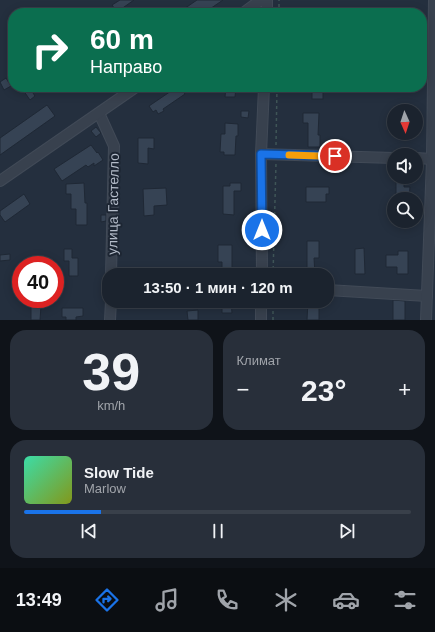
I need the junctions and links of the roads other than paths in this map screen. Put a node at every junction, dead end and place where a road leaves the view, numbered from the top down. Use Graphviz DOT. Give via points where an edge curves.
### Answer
graph roads {
  1 [pos="261,0"];
  2 [pos="434,0"];
  3 [pos="250,8"];
  4 [pos="129,92"];
  5 [pos="264,92"];
  6 [pos="99,113"];
  7 [pos="261,154"];
  8 [pos="387,158"];
  9 [pos="423,158"];
  10 [pos="432,159"];
  11 [pos="0,181"];
  12 [pos="111,268"];
  13 [pos="262,268"];
  14 [pos="334,290"];
  15 [pos="427,296"];
  16 [pos="111,308"];
  17 [pos="261,308"];
  18 [pos="110,320"];
  19 [pos="261,320"];
  20 [pos="426,320"];
  1 -- 3 [label="street"];
  2 -- 10 [label="street"];
  4 -- 6 [label="street"];
  5 -- 7 [label="street"];
  6 -- 11 [label="street"];
  6 -- 12 [label="street, улица Гастелло" via="114,146"];
  7 -- 8 [label="street"];
  7 -- 13 [label="street"];
  9 -- 10 [label="street"];
  10 -- 15 [label="street"];
  14 -- 15 [label="street"];
  15 -- 20 [label="street"];
  16 -- 18 [label="street"];
  17 -- 19 [label="street"];
}
